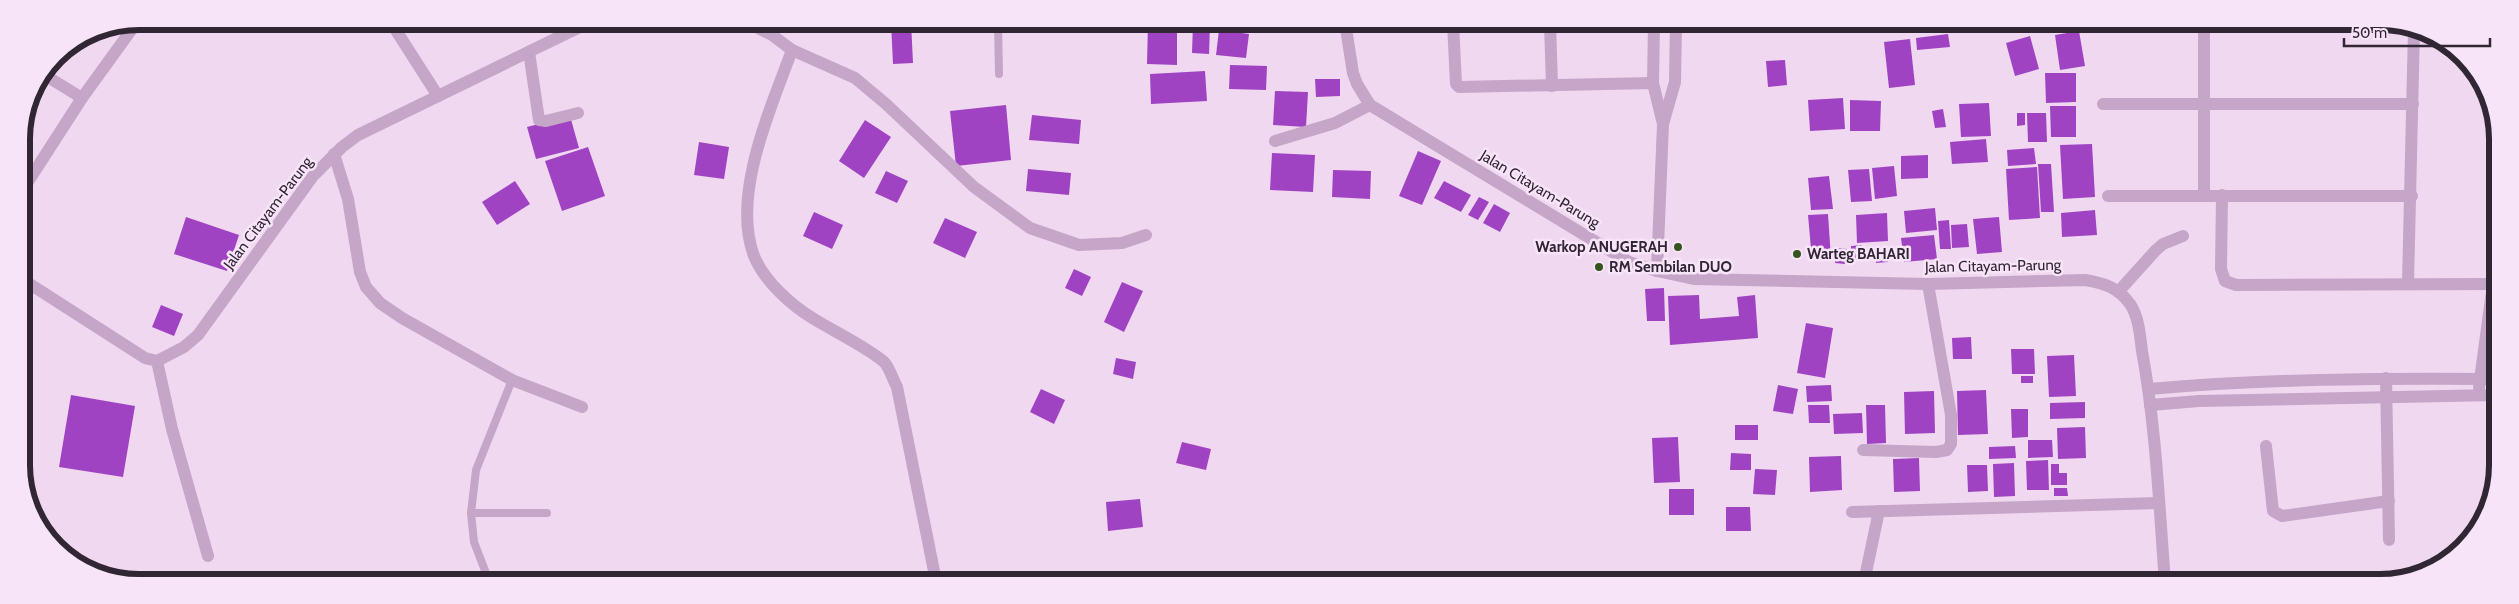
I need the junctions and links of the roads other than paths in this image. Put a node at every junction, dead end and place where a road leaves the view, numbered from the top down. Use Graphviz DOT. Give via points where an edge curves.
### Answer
graph roads {
  1 [pos="395,30"];
  2 [pos="574,30"];
  3 [pos="762,30"];
  4 [pos="998,30"];
  5 [pos="1346,30"];
  6 [pos="1453,30"];
  7 [pos="1550,30"];
  8 [pos="1654,30"];
  9 [pos="1676,30"];
  10 [pos="2204,30"];
  11 [pos="131,31"];
  12 [pos="2416,36"];
  13 [pos="792,50"];
  14 [pos="529,52"];
  15 [pos="999,74"];
  16 [pos="49,78"];
  17 [pos="1653,83"];
  18 [pos="1552,86"];
  19 [pos="438,96"];
  20 [pos="82,98"];
  21 [pos="2103,104"];
  22 [pos="2204,104"];
  23 [pos="2413,104"];
  24 [pos="1370,105"];
  25 [pos="578,113"];
  26 [pos="1663,124"];
  27 [pos="1274,141"];
  28 [pos="334,154"];
  29 [pos="30,179"];
  30 [pos="2222,195"];
  31 [pos="2108,196"];
  32 [pos="2204,196"];
  33 [pos="2412,196"];
  34 [pos="1146,235"];
  35 [pos="2182,236"];
  36 [pos="1657,271"];
  37 [pos="2408,283"];
  38 [pos="30,284"];
  39 [pos="1928,284"];
  40 [pos="2489,284"];
  41 [pos="2119,291"];
  42 [pos="2489,316"];
  43 [pos="157,361"];
  44 [pos="2386,378"];
  45 [pos="2479,379"];
  46 [pos="2489,379"];
  47 [pos="512,380"];
  48 [pos="2149,389"];
  49 [pos="2479,395"];
  50 [pos="2489,395"];
  51 [pos="2388,397"];
  52 [pos="2150,405"];
  53 [pos="582,407"];
  54 [pos="2266,446"];
  55 [pos="1863,450"];
  56 [pos="2389,501"];
  57 [pos="2158,503"];
  58 [pos="1879,511"];
  59 [pos="472,512"];
  60 [pos="1852,512"];
  61 [pos="546,513"];
  62 [pos="2390,540"];
  63 [pos="208,556"];
  64 [pos="486,574"];
  65 [pos="935,574"];
  66 [pos="1866,574"];
  67 [pos="2164,574"];
  1 -- 19 [label="street"];
  2 -- 14 [label="street, Jalan Citayam-Parung"];
  3 -- 13 [label="street"];
  4 -- 15 [label="lane"];
  5 -- 24 [label="street, Jalan Citayam-Parung" via="1353,73"];
  6 -- 18 [label="street" via="1456,84 1459,87"];
  7 -- 18 [label="street"];
  8 -- 17 [label="street"];
  9 -- 26 [label="street" via="1675,82"];
  10 -- 22 [label="street"];
  11 -- 20 [label="street"];
  12 -- 23 [label="street"];
  13 -- 34 [label="street" via="855,78 974,188 1030,228 1079,245 1122,243"];
  13 -- 65 [label="street" via="762,133 749,183 748,220 754,256 774,286 811,318 885,363 897,387"];
  14 -- 19 [label="street, Jalan Citayam-Parung"];
  14 -- 25 [label="street" via="538,120"];
  16 -- 20 [label="street"];
  17 -- 18 [label="street"];
  17 -- 26 [label="street"];
  19 -- 28 [label="street, Jalan Citayam-Parung" via="358,135"];
  20 -- 29 [label="street"];
  21 -- 22 [label="street"];
  22 -- 23 [label="street"];
  22 -- 32 [label="street"];
  23 -- 33 [label="street"];
  24 -- 27 [label="street" via="1335,122"];
  24 -- 36 [label="street, Jalan Citayam-Parung" via="1629,262"];
  26 -- 36 [label="street"];
  28 -- 43 [label="street, Jalan Citayam-Parung" via="313,176 198,335 184,347"];
  28 -- 47 [label="street" via="348,199 356,254 366,287 402,318"];
  30 -- 32 [label="street"];
  30 -- 33 [label="street"];
  30 -- 37 [label="street" via="2221,268 2225,281 2236,285"];
  31 -- 32 [label="street"];
  33 -- 37 [label="street"];
  35 -- 41 [label="street" via="2156,250"];
  36 -- 39 [label="street, Jalan Citayam-Parung" via="1694,279"];
  37 -- 40 [label="street"];
  38 -- 43 [label="street" via="145,358"];
  39 -- 41 [label="street, Jalan Citayam-Parung" via="2085,280 2104,283"];
  39 -- 55 [label="street" via="1951,415 1951,444 1947,450 1936,452"];
  41 -- 48 [label="street" via="2131,305 2137,321"];
  42 -- 45 [label="street"];
  43 -- 63 [label="street" via="172,429"];
  44 -- 45 [label="street"];
  44 -- 48 [label="street"];
  44 -- 51 [label="street"];
  45 -- 46 [label="street"];
  45 -- 49 [label="street"];
  47 -- 53 [label="street"];
  47 -- 59 [label="lane" via="476,470"];
  48 -- 52 [label="street"];
  49 -- 50 [label="street"];
  49 -- 51 [label="street"];
  51 -- 52 [label="street"];
  51 -- 56 [label="street"];
  52 -- 57 [label="street"];
  54 -- 56 [label="street" via="2273,510 2277,515"];
  56 -- 62 [label="street"];
  57 -- 58 [label="street"];
  57 -- 67 [label="street"];
  58 -- 60 [label="street"];
  58 -- 66 [label="street"];
  59 -- 61 [label="lane"];
  59 -- 64 [label="lane" via="474,542"];
}
